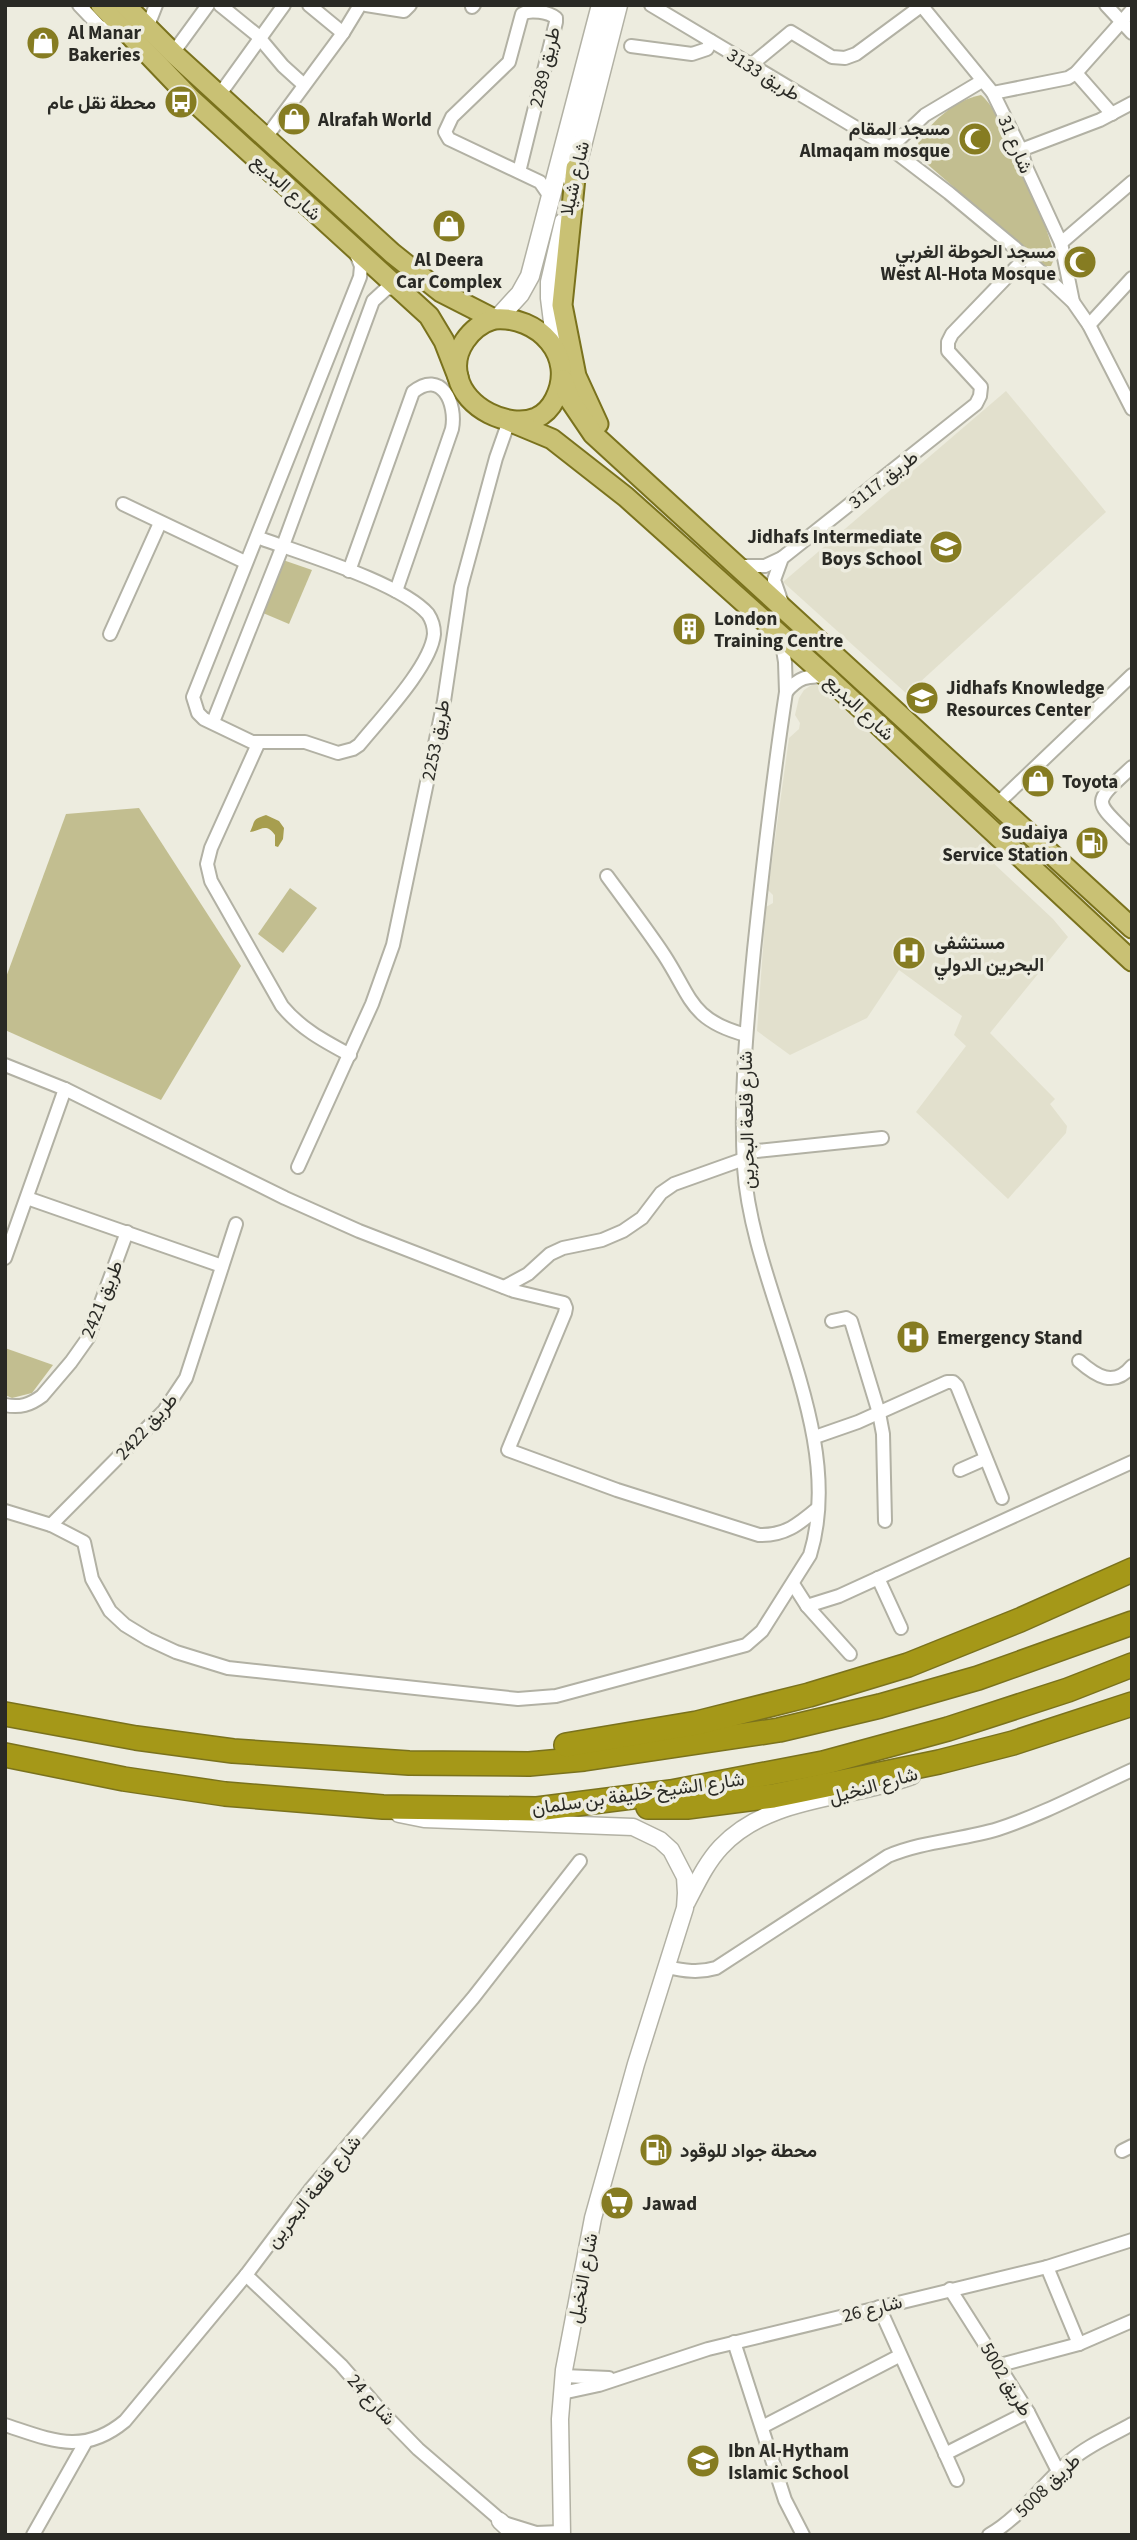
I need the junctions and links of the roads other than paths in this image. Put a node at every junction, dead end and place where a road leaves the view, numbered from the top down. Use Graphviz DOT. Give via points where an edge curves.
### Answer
graph roads {
  1 [pos="79,5"];
  2 [pos="101,5"];
  3 [pos="125,5"];
  4 [pos="156,5"];
  5 [pos="208,5"];
  6 [pos="220,5"];
  7 [pos="284,5"];
  8 [pos="309,5"];
  9 [pos="360,5"];
  10 [pos="366,5"];
  11 [pos="651,5"];
  12 [pos="1106,5"];
  13 [pos="921,6"];
  14 [pos="615,7"];
  15 [pos="407,8"];
  16 [pos="1132,10"];
  17 [pos="1120,23"];
  18 [pos="147,28"];
  19 [pos="126,30"];
  20 [pos="343,33"];
  21 [pos="1132,33"];
  22 [pos="260,39"];
  23 [pos="711,41"];
  24 [pos="631,46"];
  25 [pos="173,53"];
  26 [pos="751,65"];
  27 [pos="1076,73"];
  28 [pos="982,80"];
  29 [pos="304,85"];
  30 [pos="993,93"];
  31 [pos="220,94"];
  32 [pos="1132,103"];
  33 [pos="1112,114"];
  34 [pos="267,136"];
  35 [pos="890,148"];
  36 [pos="1021,150"];
  37 [pos="576,168"];
  38 [pos="519,172"];
  39 [pos="548,178"];
  40 [pos="1132,182"];
  41 [pos="332,228"];
  42 [pos="1060,243"];
  43 [pos="1025,258"];
  44 [pos="1132,278"];
  45 [pos="399,287"];
  46 [pos="1073,302"];
  47 [pos="496,319"];
  48 [pos="1089,325"];
  49 [pos="557,353"];
  50 [pos="458,377"];
  51 [pos="563,380"];
  52 [pos="1132,409"];
  53 [pos="509,421"];
  54 [pos="615,452"];
  55 [pos="123,504"];
  56 [pos="160,523"];
  57 [pos="257,537"];
  58 [pos="282,547"];
  59 [pos="782,558"];
  60 [pos="246,562"];
  61 [pos="736,566"];
  62 [pos="349,571"];
  63 [pos="396,592"];
  64 [pos="788,612"];
  65 [pos="434,632"];
  66 [pos="110,634"];
  67 [pos="454,634"];
  68 [pos="780,635"];
  69 [pos="1132,675"];
  70 [pos="827,677"];
  71 [pos="786,692"];
  72 [pos="213,722"];
  73 [pos="258,744"];
  74 [pos="1132,766"];
  75 [pos="998,803"];
  76 [pos="1132,838"];
  77 [pos="607,876"];
  78 [pos="1130,924"];
  79 [pos="1132,961"];
  80 [pos="746,1035"];
  81 [pos="350,1055"];
  82 [pos="5,1065"];
  83 [pos="65,1089"];
  84 [pos="882,1138"];
  85 [pos="744,1155"];
  86 [pos="298,1167"];
  87 [pos="27,1198"];
  88 [pos="236,1224"];
  89 [pos="127,1232"];
  90 [pos="5,1258"];
  91 [pos="222,1266"];
  92 [pos="503,1287"];
  93 [pos="832,1321"];
  94 [pos="1079,1361"];
  95 [pos="1132,1366"];
  96 [pos="5,1405"];
  97 [pos="879,1413"];
  98 [pos="815,1437"];
  99 [pos="985,1459"];
  100 [pos="1132,1462"];
  101 [pos="960,1469"];
  102 [pos="1002,1498"];
  103 [pos="818,1508"];
  104 [pos="5,1511"];
  105 [pos="886,1521"];
  106 [pos="51,1525"];
  107 [pos="1132,1570"];
  108 [pos="878,1578"];
  109 [pos="793,1584"];
  110 [pos="807,1606"];
  111 [pos="1132,1623"];
  112 [pos="901,1628"];
  113 [pos="850,1654"];
  114 [pos="1132,1665"];
  115 [pos="1132,1704"];
  116 [pos="5,1714"];
  117 [pos="5,1755"];
  118 [pos="939,1762"];
  119 [pos="409,1763"];
  120 [pos="1132,1770"];
  121 [pos="383,1807"];
  122 [pos="537,1809"];
  123 [pos="580,1861"];
  124 [pos="685,1908"];
  125 [pos="667,1968"];
  126 [pos="1132,2240"];
  127 [pos="1047,2267"];
  128 [pos="246,2275"];
  129 [pos="950,2289"];
  130 [pos="879,2307"];
  131 [pos="1132,2321"];
  132 [pos="734,2342"];
  133 [pos="1079,2344"];
  134 [pos="899,2356"];
  135 [pos="1000,2365"];
  136 [pos="564,2375"];
  137 [pos="613,2378"];
  138 [pos="562,2393"];
  139 [pos="1028,2412"];
  140 [pos="1132,2424"];
  141 [pos="5,2425"];
  142 [pos="762,2427"];
  143 [pos="86,2443"];
  144 [pos="945,2454"];
  145 [pos="1058,2471"];
  146 [pos="957,2480"];
  147 [pos="500,2521"];
  148 [pos="1002,2531"];
  149 [pos="562,2533"];
  150 [pos="33,2535"];
  151 [pos="517,2535"];
  152 [pos="803,2535"];
  153 [pos="989,2535"];
  1 -- 19 [label="street" via="100,27"];
  2 -- 19 [label="main road, شارع البديع"];
  3 -- 18 [label="main road, شارع البديع"];
  4 -- 18 [label="street"];
  5 -- 25 [label="street"];
  6 -- 22 [label="street"];
  7 -- 22 [label="street"];
  8 -- 20 [label="street"];
  9 -- 20 [label="street"];
  10 -- 15 [label="street"];
  11 -- 23 [label="street, طريق 3133"];
  12 -- 17 [label="street"];
  13 -- 26 [label="street" via="851,57 832,57 791,32"];
  13 -- 28 [label="street, شارع 31"];
  14 -- 37 [label="main road, شارع شيلا"];
  14 -- 39 [label="main road, شارع شيلا"];
  16 -- 17 [label="street"];
  17 -- 21 [label="street"];
  17 -- 27 [label="street"];
  18 -- 25 [label="main road, شارع البديع"];
  19 -- 41 [label="main road, شارع البديع" via="191,99"];
  20 -- 29 [label="street"];
  22 -- 29 [label="street"];
  22 -- 31 [label="street"];
  23 -- 24 [label="street, طريق 3133" via="707,49 692,54"];
  23 -- 26 [label="street, طريق 3133"];
  25 -- 31 [label="main road, شارع البديع"];
  26 -- 35 [label="street, طريق 3133"];
  27 -- 30 [label="street" via="1059,81"];
  27 -- 33 [label="street"];
  28 -- 30 [label="street, شارع 31"];
  28 -- 35 [label="street" via="925,115"];
  29 -- 34 [label="street"];
  30 -- 36 [label="street, شارع 31"];
  31 -- 34 [label="main road, شارع البديع"];
  32 -- 33 [label="street"];
  33 -- 36 [label="street"];
  34 -- 47 [label="main road, شارع البديع" via="422,277 457,302"];
  35 -- 43 [label="street, طريق 3133"];
  36 -- 42 [label="street, شارع 31"];
  37 -- 49 [label="main road, شارع شيلا" via="550,282"];
  37 -- 54 [label="main road" via="563,282 564,325 582,393"];
  38 -- 38 [label="street, طريق 2289" via="556,22 551,14 522,14 509,62 446,126 449,139"];
  38 -- 39 [label="street, طريق 2289"];
  39 -- 47 [label="main road, شارع شيلا" via="551,198 526,287"];
  40 -- 42 [label="street"];
  41 -- 45 [label="main road, شارع البديع"];
  41 -- 57 [label="street" via="360,260 362,272"];
  42 -- 46 [label="street, شارع 31"];
  43 -- 46 [label="street, طريق 3133"];
  43 -- 59 [label="street, طريق 3117" via="948,342 948,351 981,387 976,404"];
  44 -- 48 [label="street"];
  45 -- 50 [label="main road, شارع البديع" via="438,329"];
  45 -- 58 [label="street" via="386,289 373,301"];
  46 -- 48 [label="street, طريق 3133"];
  47 -- 49 [label="main road" via="535,328"];
  47 -- 50 [label="main road" via="480,324 467,336 457,363"];
  48 -- 52 [label="street"];
  49 -- 51 [label="main road"];
  50 -- 53 [label="main road" via="479,405"];
  51 -- 53 [label="main road" via="545,413"];
  51 -- 54 [label="main road, شارع البديع" via="578,415"];
  53 -- 67 [label="street, طريق 2253" via="461,587"];
  53 -- 68 [label="main road, شارع البديع" via="552,439 579,459"];
  54 -- 61 [label="main road, شارع البديع"];
  55 -- 56 [label="street"];
  56 -- 60 [label="street"];
  56 -- 66 [label="street"];
  57 -- 58 [label="street"];
  57 -- 60 [label="street"];
  58 -- 62 [label="street"];
  58 -- 72 [label="street"];
  59 -- 61 [label="street" via="765,566"];
  59 -- 64 [label="street" via="774,580"];
  60 -- 72 [label="street" via="193,697 198,713"];
  61 -- 64 [label="main road, شارع البديع"];
  62 -- 63 [label="street"];
  62 -- 63 [label="street" via="413,392 430,384 442,388 453,408 453,429"];
  63 -- 65 [label="street" via="428,614"];
  64 -- 75 [label="main road, شارع البديع"];
  65 -- 67 [label="street"];
  65 -- 73 [label="street, طريق 2253" via="419,670 353,749 338,753 297,741"];
  67 -- 81 [label="street, طريق 2253" via="393,945"];
  68 -- 70 [label="main road, شارع البديع"];
  68 -- 71 [label="street, شارع قلعة البحرين"];
  69 -- 75 [label="street"];
  70 -- 71 [label="street" via="801,678"];
  70 -- 79 [label="main road, شارع البديع"];
  71 -- 80 [label="street, شارع قلعة البحرين"];
  72 -- 73 [label="street"];
  73 -- 81 [label="street" via="211,848 207,864 211,881 282,1006 318,1038"];
  74 -- 76 [label="street" via="1101,798 1106,812"];
  75 -- 78 [label="main road, شارع البديع"];
  77 -- 80 [label="street" via="694,1006 713,1023"];
  80 -- 85 [label="street, شارع قلعة البحرين"];
  81 -- 86 [label="street, طريق 2253"];
  82 -- 83 [label="street"];
  83 -- 87 [label="street"];
  83 -- 92 [label="street" via="322,1215"];
  84 -- 85 [label="street"];
  85 -- 92 [label="street" via="674,1184 623,1231 550,1254 528,1274"];
  85 -- 98 [label="street, شارع قلعة البحرين" via="752,1223"];
  87 -- 89 [label="street"];
  87 -- 90 [label="street"];
  88 -- 91 [label="street, طريق 2422"];
  89 -- 91 [label="street"];
  89 -- 96 [label="street, طريق 2421" via="80,1350 34,1402"];
  91 -- 106 [label="street, طريق 2422" via="186,1378 176,1395"];
  92 -- 103 [label="street" via="559,1301 566,1308 508,1450 759,1535 772,1536 794,1528"];
  93 -- 97 [label="street" via="851,1321"];
  94 -- 95 [label="street" via="1108,1379 1122,1376"];
  97 -- 98 [label="street"];
  97 -- 99 [label="street" via="953,1382"];
  97 -- 105 [label="street" via="885,1444"];
  98 -- 103 [label="street, شارع قلعة البحرين"];
  99 -- 101 [label="street"];
  99 -- 102 [label="street"];
  100 -- 108 [label="street"];
  103 -- 109 [label="street, شارع قلعة البحرين" via="810,1555"];
  104 -- 106 [label="street"];
  106 -- 109 [label="street, شارع قلعة البحرين" via="84,1542 92,1578 110,1611 125,1625 176,1652 228,1668 518,1699 556,1696 747,1645 762,1631"];
  107 -- 119 [label="highway" via="908,1665 810,1695 697,1723 579,1744"];
  108 -- 110 [label="street"];
  108 -- 112 [label="street"];
  109 -- 110 [label="street"];
  110 -- 113 [label="street"];
  111 -- 119 [label="highway" via="978,1678 779,1730 529,1764"];
  114 -- 122 [label="highway, شارع الشيخ خليفة بن سلمان" via="948,1729 823,1763 671,1792"];
  115 -- 118 [label="highway"];
  116 -- 119 [label="highway" via="233,1751"];
  117 -- 121 [label="highway, شارع الشيخ خليفة بن سلمان" via="225,1794"];
  118 -- 122 [label="highway" via="773,1796 687,1807"];
  118 -- 124 [label="street, شارع النخيل" via="897,1782 761,1817 721,1847"];
  120 -- 125 [label="street" via="1001,1828 888,1856 716,1968 704,1972"];
  121 -- 122 [label="highway, شارع الشيخ خليفة بن سلمان"];
  121 -- 124 [label="street, شارع النخيل" via="411,1818 619,1826 647,1832 680,1863 686,1885"];
  123 -- 128 [label="street, شارع قلعة البحرين" via="473,1998 310,2190"];
  124 -- 125 [label="street, شارع النخيل"];
  125 -- 136 [label="street, شارع النخيل" via="593,2218"];
  126 -- 127 [label="street, شارع 26"];
  127 -- 129 [label="street, شارع 26"];
  127 -- 133 [label="street"];
  128 -- 143 [label="street, شارع قلعة البحرين" via="125,2421"];
  128 -- 147 [label="street, شارع 24" via="341,2365 418,2449"];
  129 -- 130 [label="street, شارع 26"];
  129 -- 135 [label="street, طريق 5002"];
  130 -- 132 [label="street, شارع 26"];
  130 -- 134 [label="street"];
  131 -- 133 [label="street"];
  132 -- 137 [label="street, شارع 26"];
  132 -- 142 [label="street"];
  133 -- 135 [label="street"];
  134 -- 142 [label="street"];
  134 -- 144 [label="street"];
  135 -- 139 [label="street, طريق 5002"];
  136 -- 137 [label="street, شارع 26"];
  136 -- 138 [label="street, شارع النخيل"];
  137 -- 138 [label="street, شارع 26"];
  138 -- 149 [label="street, شارع النخيل"];
  139 -- 144 [label="street"];
  139 -- 145 [label="street, طريق 5002"];
  140 -- 145 [label="street, طريق 5008" via="1081,2452"];
  141 -- 143 [label="street"];
  142 -- 152 [label="street" via="785,2500"];
  143 -- 150 [label="street"];
  144 -- 146 [label="street"];
  145 -- 148 [label="street, طريق 5008"];
  147 -- 149 [label="street, شارع 24" via="536,2533"];
  147 -- 151 [label="street"];
  148 -- 153 [label="street, طريق 5008"];
}
